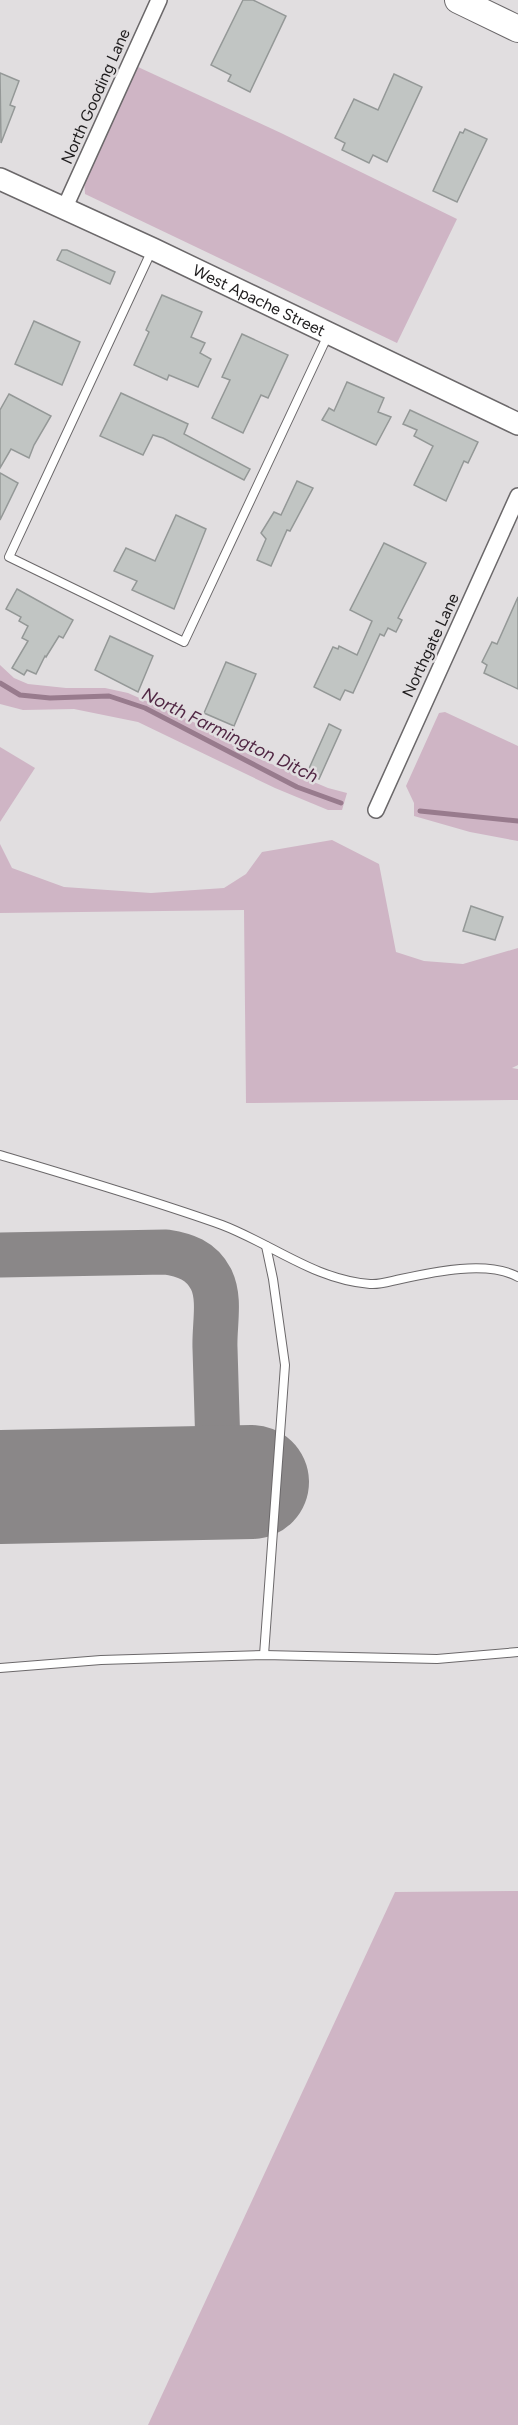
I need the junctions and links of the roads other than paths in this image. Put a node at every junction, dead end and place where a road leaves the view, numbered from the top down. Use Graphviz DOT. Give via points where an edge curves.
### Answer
graph roads {
  1 [pos="159,0"];
  2 [pos="458,0"];
  3 [pos="518,29"];
  4 [pos="0,179"];
  5 [pos="65,207"];
  6 [pos="153,249"];
  7 [pos="328,333"];
  8 [pos="518,424"];
  9 [pos="518,496"];
  10 [pos="376,810"];
  11 [pos="0,1155"];
  12 [pos="266,1246"];
  13 [pos="518,1276"];
  14 [pos="518,1652"];
  15 [pos="264,1655"];
  16 [pos="0,1668"];
  1 -- 5 [label="street, North Gooding Lane"];
  2 -- 3 [label="highway"];
  4 -- 5 [label="main road, West Apache Street"];
  5 -- 6 [label="main road, West Apache Street"];
  6 -- 7 [label="main road, West Apache Street"];
  6 -- 7 [label="lane" via="9,557 184,642"];
  7 -- 8 [label="main road, West Apache Street"];
  9 -- 10 [label="street, Northgate Lane"];
  11 -- 12 [label="lane" via="225,1226"];
  12 -- 13 [label="lane" via="342,1280 373,1284 445,1270 478,1269"];
  12 -- 15 [label="lane" via="285,1365"];
  14 -- 15 [label="lane" via="437,1659"];
  15 -- 16 [label="lane" via="101,1660"];
}
